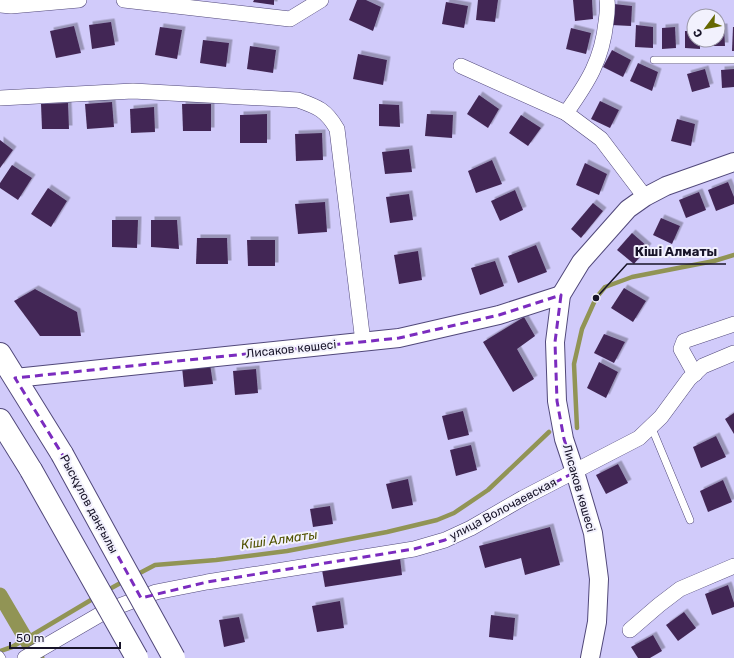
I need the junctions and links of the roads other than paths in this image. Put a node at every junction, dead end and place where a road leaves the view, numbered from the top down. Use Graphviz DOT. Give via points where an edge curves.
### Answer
graph roads {
  1 [pos="79,0"];
  2 [pos="124,0"];
  3 [pos="321,0"];
  4 [pos="608,0"];
  5 [pos="0,5"];
  6 [pos="654,60"];
  7 [pos="734,60"];
  8 [pos="461,66"];
  9 [pos="0,98"];
  10 [pos="566,113"];
  11 [pos="734,162"];
  12 [pos="645,197"];
  13 [pos="561,295"];
  14 [pos="734,324"];
  15 [pos="362,342"];
  16 [pos="734,352"];
  17 [pos="0,354"];
  18 [pos="694,374"];
  19 [pos="15,378"];
  20 [pos="42,420"];
  21 [pos="651,426"];
  22 [pos="5,428"];
  23 [pos="575,472"];
  24 [pos="690,520"];
  25 [pos="734,566"];
  26 [pos="630,630"];
  27 [pos="0,655"];
  28 [pos="2,658"];
  29 [pos="25,658"];
  30 [pos="137,658"];
  31 [pos="174,658"];
  32 [pos="590,658"];
  1 -- 5 [label="street"];
  2 -- 3 [label="street" via="290,19"];
  4 -- 10 [label="street" via="604,38 597,63 584,88"];
  6 -- 7 [label="lane"];
  8 -- 10 [label="street"];
  9 -- 15 [label="street" via="133,91 298,100 316,106 330,117 337,129"];
  10 -- 12 [label="street" via="601,139"];
  11 -- 12 [label="street, Лисаков көшесі" via="666,186"];
  12 -- 13 [label="street, Лисаков көшесі" via="628,209 581,262"];
  13 -- 15 [label="street, Лисаков көшесі" via="499,315 399,338"];
  13 -- 23 [label="street, Лисаков көшесі" via="555,342 557,401 564,439"];
  14 -- 18 [label="street" via="684,341 681,349"];
  15 -- 19 [label="street, Лисаков көшесі"];
  16 -- 18 [label="street, улица Волочаевская" via="703,366"];
  17 -- 19 [label="main road, Рысқұлов даңғылы"];
  18 -- 21 [label="street, улица Волочаевская"];
  19 -- 20 [label="main road, Рысқұлов даңғылы"];
  20 -- 22 [label="main road" via="42,434 28,443 20,442"];
  20 -- 31 [label="main road, Рысқұлов даңғылы, bridge"];
  21 -- 23 [label="street, улица Волочаевская" via="639,438"];
  21 -- 24 [label="lane"];
  22 -- 30 [label="main road, bridge"];
  23 -- 29 [label="street, улица Волочаевская" via="445,540 414,549 156,592 106,611"];
  23 -- 32 [label="street, Лисаков көшесі" via="593,534 599,579 597,622"];
  25 -- 26 [label="street" via="680,589"];
  27 -- 28 [label="lane"];
}
